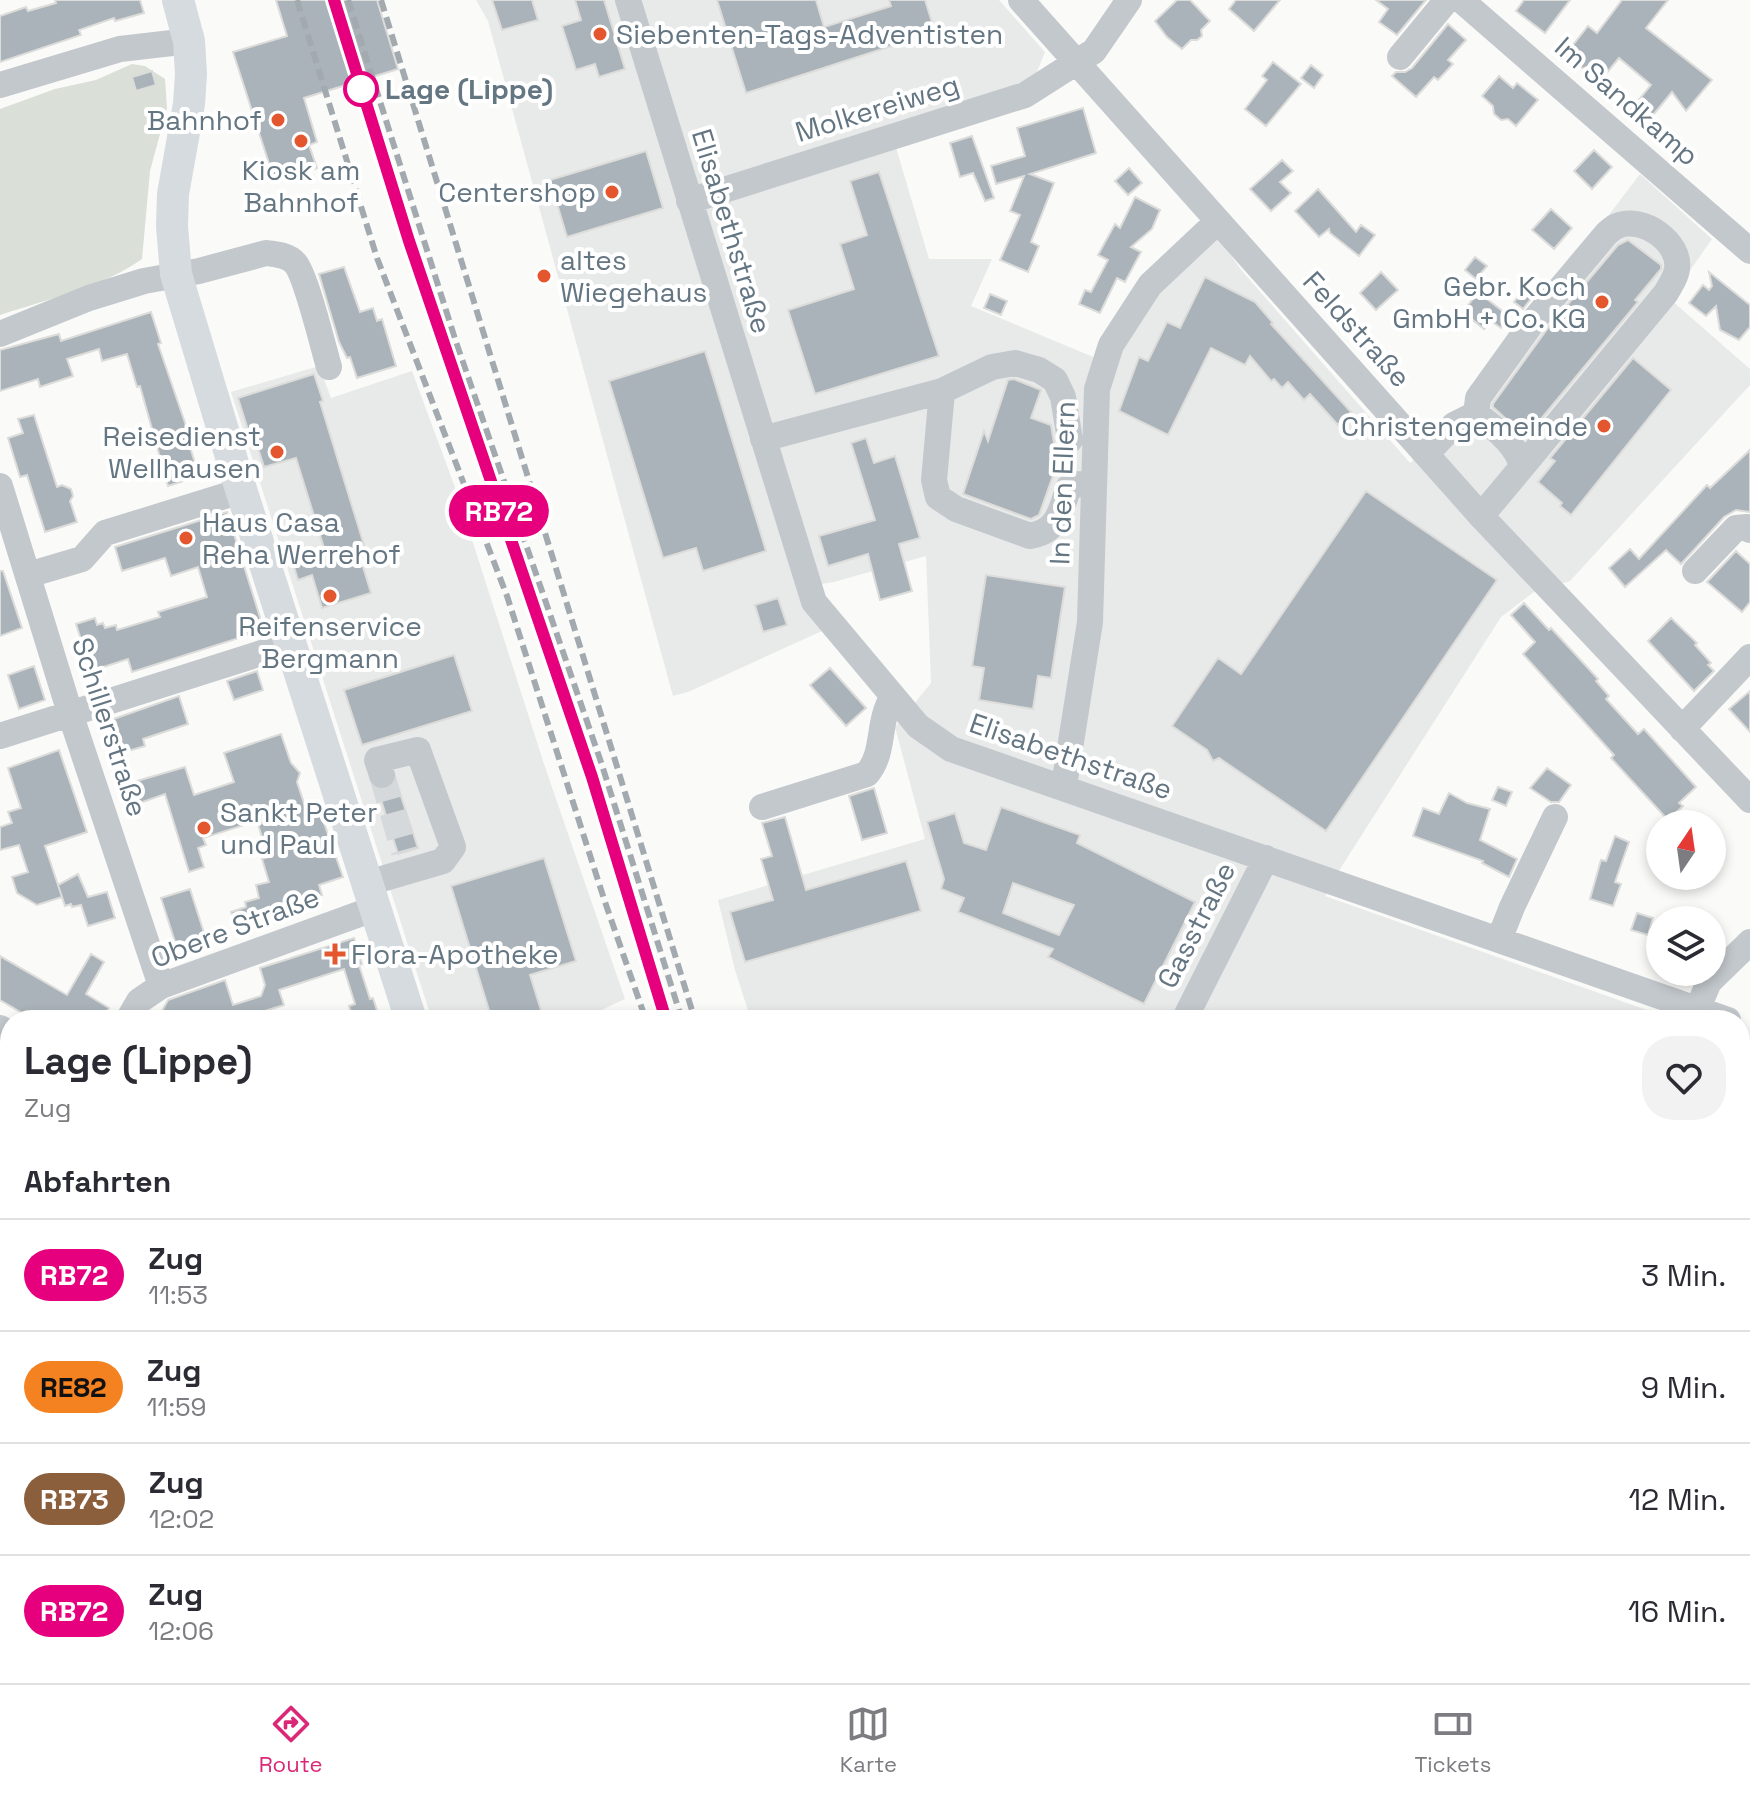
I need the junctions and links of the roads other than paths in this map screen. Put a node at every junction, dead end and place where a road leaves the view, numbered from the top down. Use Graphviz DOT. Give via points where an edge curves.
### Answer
graph roads {
  1 [pos="178,0"];
  2 [pos="628,0"];
  3 [pos="1021,0"];
  4 [pos="1129,0"];
  5 [pos="1447,0"];
  6 [pos="1461,0"];
  7 [pos="189,41"];
  8 [pos="1400,57"];
  9 [pos="1077,63"];
  10 [pos="0,85"];
  11 [pos="689,201"];
  12 [pos="1217,222"];
  13 [pos="1750,251"];
  14 [pos="176,274"];
  15 [pos="0,334"];
  16 [pos="329,367"];
  17 [pos="942,391"];
  18 [pos="1476,414"];
  19 [pos="763,439"];
  20 [pos="1070,440"];
  21 [pos="1426,454"];
  22 [pos="1522,467"];
  23 [pos="1094,485"];
  24 [pos="0,486"];
  25 [pos="241,491"];
  26 [pos="1481,516"];
  27 [pos="1750,530"];
  28 [pos="1695,571"];
  29 [pos="28,575"];
  30 [pos="290,644"];
  31 [pos="1750,657"];
  32 [pos="893,696"];
  33 [pos="70,713"];
  34 [pos="1682,729"];
  35 [pos="0,736"];
  36 [pos="382,775"];
  37 [pos="1064,786"];
  38 [pos="1750,800"];
  39 [pos="762,807"];
  40 [pos="1555,817"];
  41 [pos="1266,858"];
  42 [pos="372,895"];
  43 [pos="1499,940"];
  44 [pos="1750,942"];
  45 [pos="161,986"];
  46 [pos="134,1010"];
  47 [pos="408,1010"];
  48 [pos="1189,1010"];
  49 [pos="1697,1010"];
  1 -- 7 [label="main road"];
  2 -- 11 [label="street, Elisabethstraße"];
  3 -- 9 [label="street, Feldstraße"];
  4 -- 9 [label="street, Molkereiweg" via="1094,51"];
  5 -- 8 [label="street"];
  6 -- 13 [label="street, Im Sandkamp"];
  7 -- 10 [label="street" via="120,49"];
  7 -- 14 [label="main road" via="189,104 173,194"];
  9 -- 11 [label="street, Molkereiweg" via="1025,95"];
  9 -- 12 [label="street, Feldstraße"];
  11 -- 19 [label="street, Elisabethstraße"];
  12 -- 21 [label="street, Feldstraße"];
  12 -- 23 [label="street, In den Ellern" via="1150,285 1111,345 1097,389"];
  14 -- 15 [label="street" via="89,298"];
  14 -- 16 [label="street" via="266,253 288,257 300,272"];
  14 -- 25 [label="main road"];
  17 -- 19 [label="street"];
  17 -- 20 [label="street" via="998,365 1015,363 1039,370 1060,388"];
  17 -- 23 [label="street" via="934,480 938,497 956,509 1030,536 1054,525 1069,487"];
  18 -- 21 [label="street" via="1454,425"];
  18 -- 22 [label="street" via="1520,457"];
  18 -- 22 [label="street" via="1478,398 1534,320 1607,233 1631,224 1647,228 1672,246 1677,268 1666,293"];
  19 -- 32 [label="street, Elisabethstraße" via="814,602"];
  21 -- 26 [label="street, Feldstraße"];
  22 -- 26 [label="street"];
  23 -- 37 [label="street, In den Ellern" via="1090,622"];
  24 -- 29 [label="street, Schillerstraße"];
  25 -- 29 [label="street" via="105,533 82,559"];
  25 -- 30 [label="main road"];
  26 -- 34 [label="street, Feldstraße"];
  27 -- 28 [label="street" via="1736,528"];
  29 -- 33 [label="street, Schillerstraße"];
  30 -- 33 [label="street"];
  30 -- 42 [label="main road"];
  31 -- 34 [label="street"];
  32 -- 37 [label="street, Elisabethstraße" via="918,726 951,749"];
  32 -- 39 [label="street" via="884,712 877,762 867,774"];
  33 -- 35 [label="street"];
  33 -- 45 [label="street, Schillerstraße"];
  34 -- 38 [label="street, Feldstraße"];
  36 -- 42 [label="street, Obere Straße" via="377,760 418,750 453,847 443,861 407,862"];
  37 -- 41 [label="street, Elisabethstraße"];
  40 -- 43 [label="street"];
  41 -- 43 [label="street, Elisabethstraße"];
  41 -- 48 [label="street, Gasstraße"];
  42 -- 45 [label="street, Obere Straße"];
  42 -- 47 [label="main road"];
  43 -- 49 [label="street, Elisabethstraße"];
  44 -- 49 [label="street" via="1709,982"];
  45 -- 46 [label="street, Obere Straße"];
}
